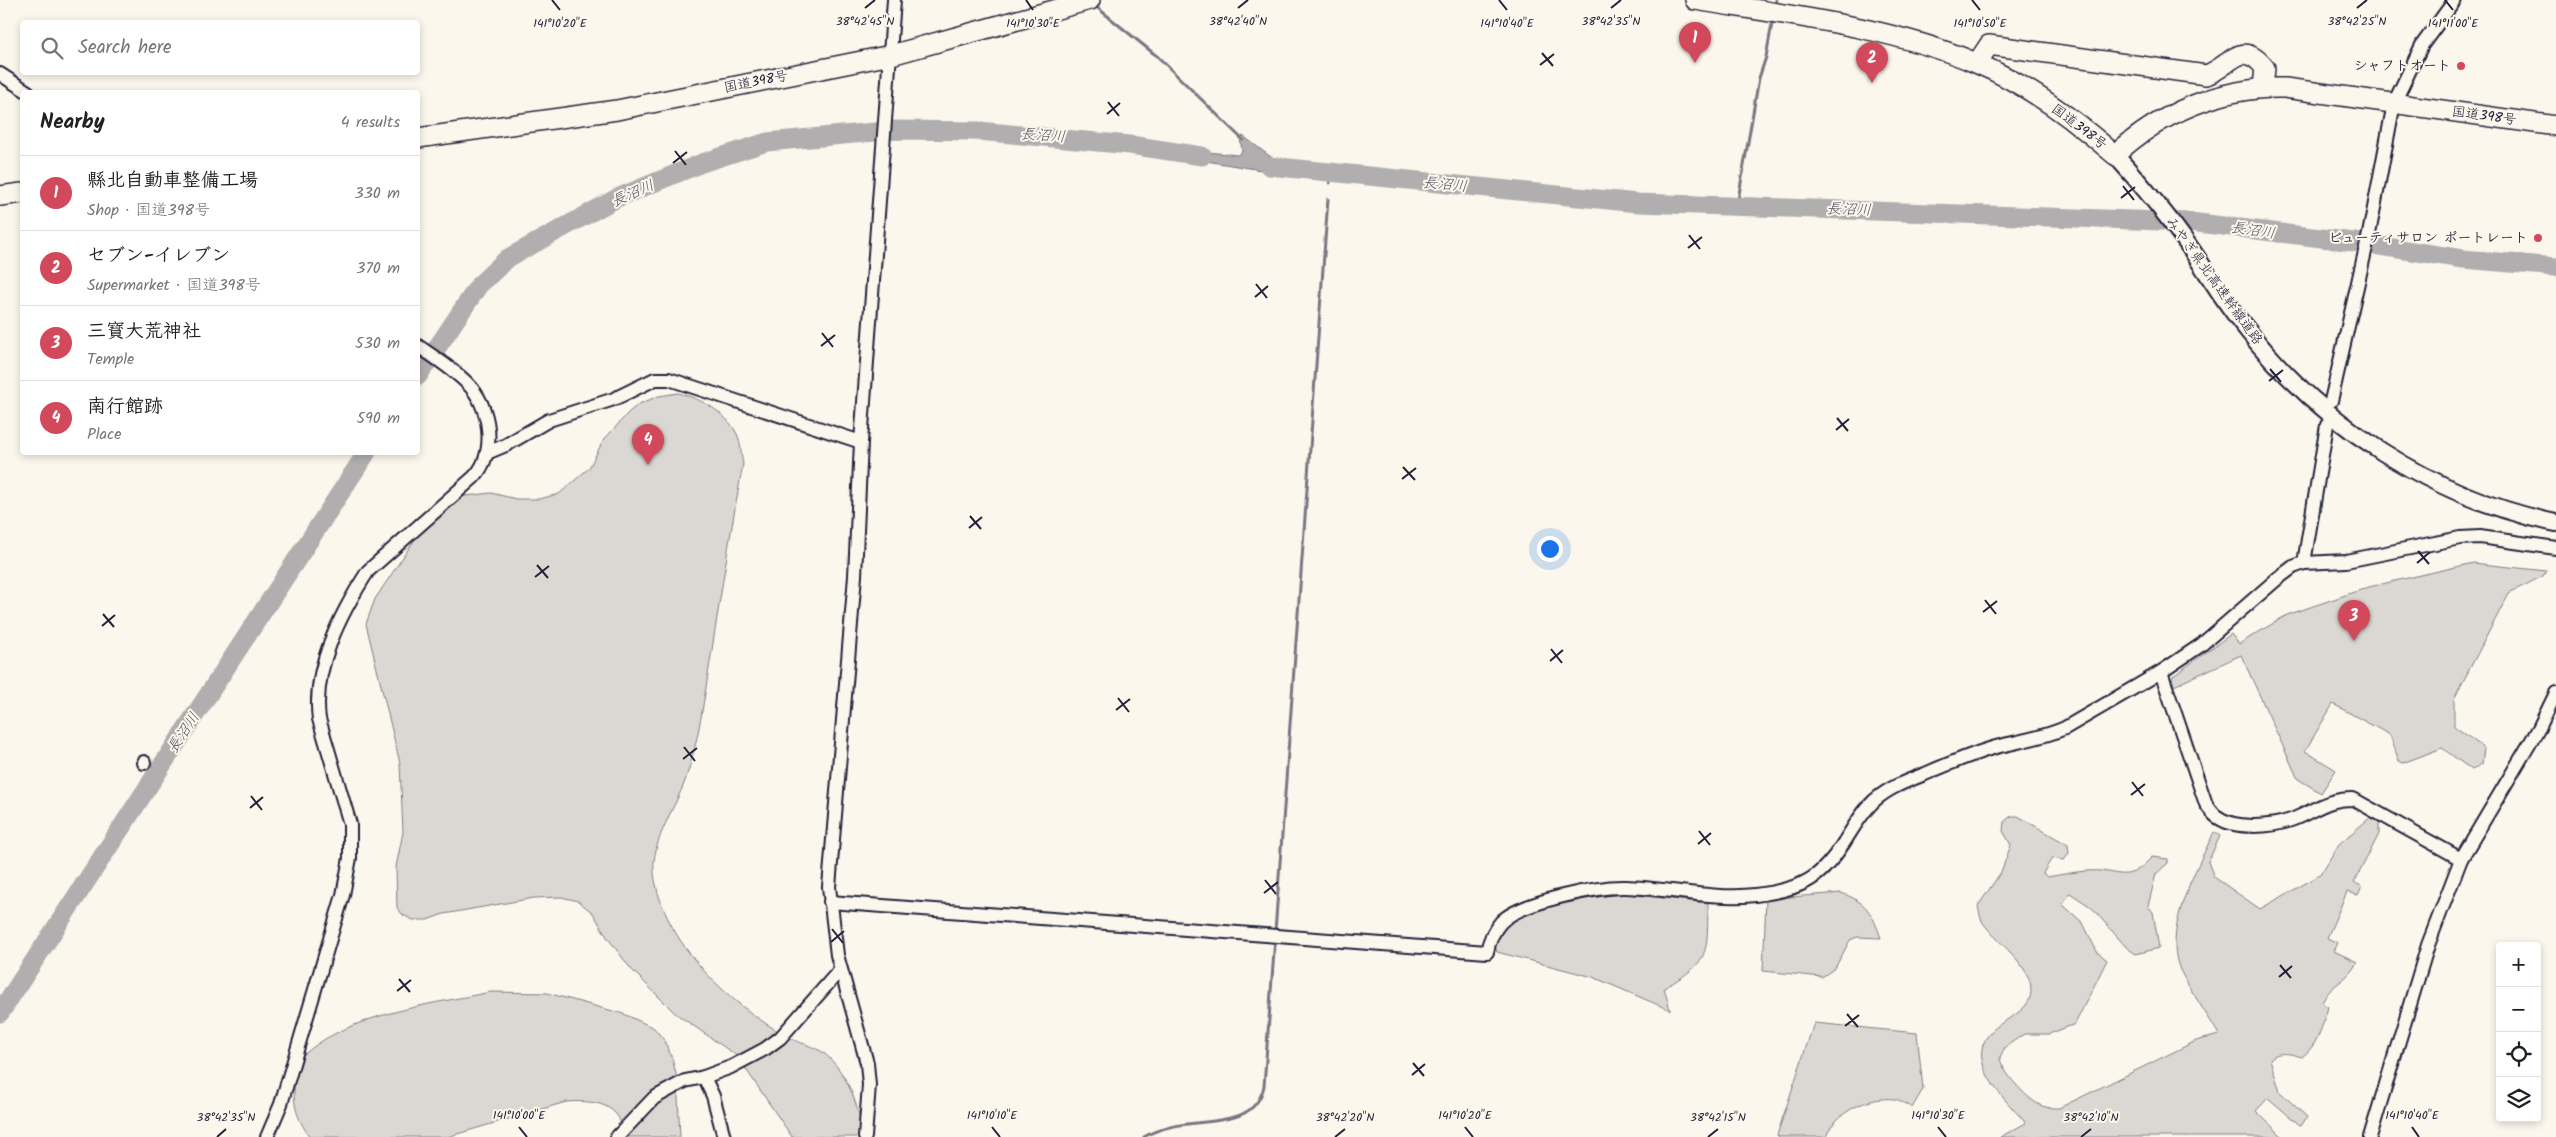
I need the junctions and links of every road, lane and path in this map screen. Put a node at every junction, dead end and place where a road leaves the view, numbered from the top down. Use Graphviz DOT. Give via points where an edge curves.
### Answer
graph roads {
  1 [pos="894,0"];
  2 [pos="1090,0"];
  3 [pos="1695,0"];
  4 [pos="2454,0"];
  5 [pos="891,55"];
  6 [pos="1977,63"];
  7 [pos="0,74"];
  8 [pos="2263,87"];
  9 [pos="25,90"];
  10 [pos="2394,103"];
  11 [pos="2556,126"];
  12 [pos="420,138"];
  13 [pos="2115,155"];
  14 [pos="20,193"];
  15 [pos="0,196"];
  16 [pos="420,348"];
  17 [pos="2331,402"];
  18 [pos="2327,426"];
  19 [pos="861,442"];
  20 [pos="487,453"];
  21 [pos="2556,523"];
  22 [pos="2556,548"];
  23 [pos="2304,563"];
  24 [pos="2161,672"];
  25 [pos="2556,693"];
  26 [pos="2461,859"];
  27 [pos="830,902"];
  28 [pos="840,970"];
  29 [pos="704,1077"];
  30 [pos="268,1137"];
  31 [pos="617,1137"];
  32 [pos="724,1137"];
  33 [pos="865,1137"];
  34 [pos="2370,1137"];
  1 -- 5 [label="street"];
  2 -- 5 [label="highway, 国道398号"];
  3 -- 6 [label="highway, 国道398号" via="1788,14 1897,38"];
  4 -- 10 [label="street" via="2422,45"];
  5 -- 12 [label="highway, 国道398号" via="617,110"];
  5 -- 19 [label="street"];
  6 -- 8 [label="highway" via="1989,45 2206,75 2236,55 2245,54 2258,59 2265,68"];
  6 -- 13 [label="highway, 国道398号" via="2014,81"];
  7 -- 9 [label="street"];
  8 -- 10 [label="highway, 国道398号"];
  8 -- 13 [label="highway, 国道398号" via="2214,98 2170,115"];
  10 -- 11 [label="highway, 国道398号"];
  10 -- 17 [label="street" via="2369,234"];
  13 -- 21 [label="main road, みやぎ県北高速幹線道路" via="2145,188 2245,327 2312,398 2351,430 2426,478 2504,510"];
  14 -- 15 [label="highway"];
  16 -- 20 [label="street" via="468,384 478,397 487,426"];
  18 -- 23 [label="street"];
  19 -- 20 [label="street" via="669,380 655,380 614,400 549,420"];
  19 -- 27 [label="street" via="855,576"];
  20 -- 30 [label="street" via="484,467 474,477 368,570 322,664 318,684 319,719 350,824 349,866"];
  22 -- 23 [label="street" via="2480,537 2460,538 2346,561"];
  23 -- 24 [label="street" via="2277,579 2201,644"];
  24 -- 26 [label="street" via="2206,804 2215,816 2228,823 2276,824 2335,799 2353,799"];
  24 -- 27 [label="street" via="2051,734 1967,756 1896,785 1862,814 1823,871 1802,885 1752,896 1626,886 1602,888 1512,914 1495,930 1488,941 1487,952"];
  25 -- 26 [label="street" via="2539,728"];
  26 -- 34 [label="street" via="2428,945"];
  27 -- 28 [label="street"];
  28 -- 29 [label="street" via="780,1038 754,1056"];
  28 -- 33 [label="street" via="867,1063 869,1085"];
  29 -- 31 [label="street" via="685,1081 654,1098"];
  29 -- 32 [label="street" via="713,1096"];
}
